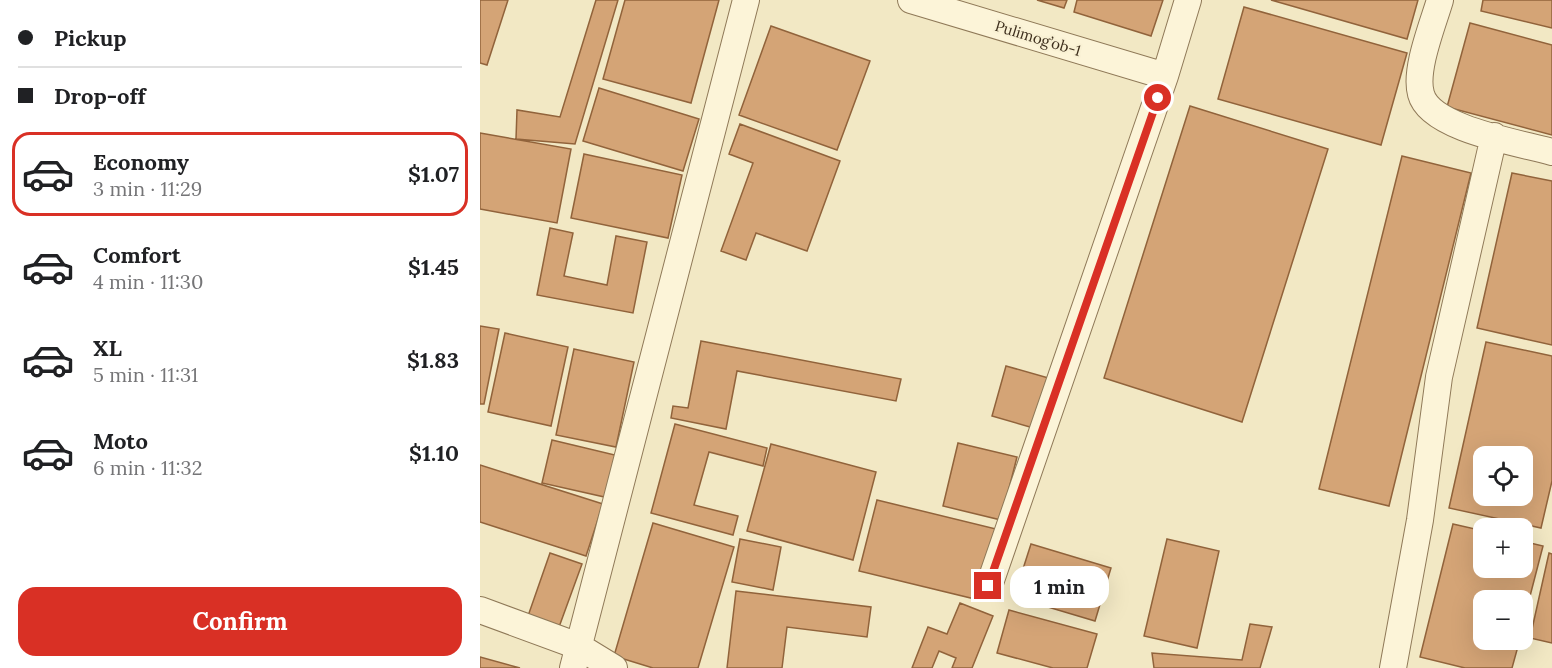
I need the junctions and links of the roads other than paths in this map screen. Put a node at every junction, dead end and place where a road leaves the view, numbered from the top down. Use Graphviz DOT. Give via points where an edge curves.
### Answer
graph roads {
  1 [pos="746,0"];
  2 [pos="911,0"];
  3 [pos="1188,0"];
  4 [pos="1440,0"];
  5 [pos="1166,76"];
  6 [pos="1494,136"];
  7 [pos="1552,152"];
  8 [pos="988,586"];
  9 [pos="480,610"];
  10 [pos="575,657"];
  11 [pos="614,668"];
  12 [pos="1393,668"];
  1 -- 10 [label="street"];
  2 -- 5 [label="street, Pulimog’ob-1"];
  3 -- 5 [label="street"];
  4 -- 6 [label="street" via="1421,69 1421,95 1431,110 1449,123"];
  5 -- 8 [label="street"];
  6 -- 7 [label="street"];
  6 -- 12 [label="street" via="1439,377 1420,520"];
  9 -- 10 [label="street"];
  10 -- 11 [label="street"];
}
